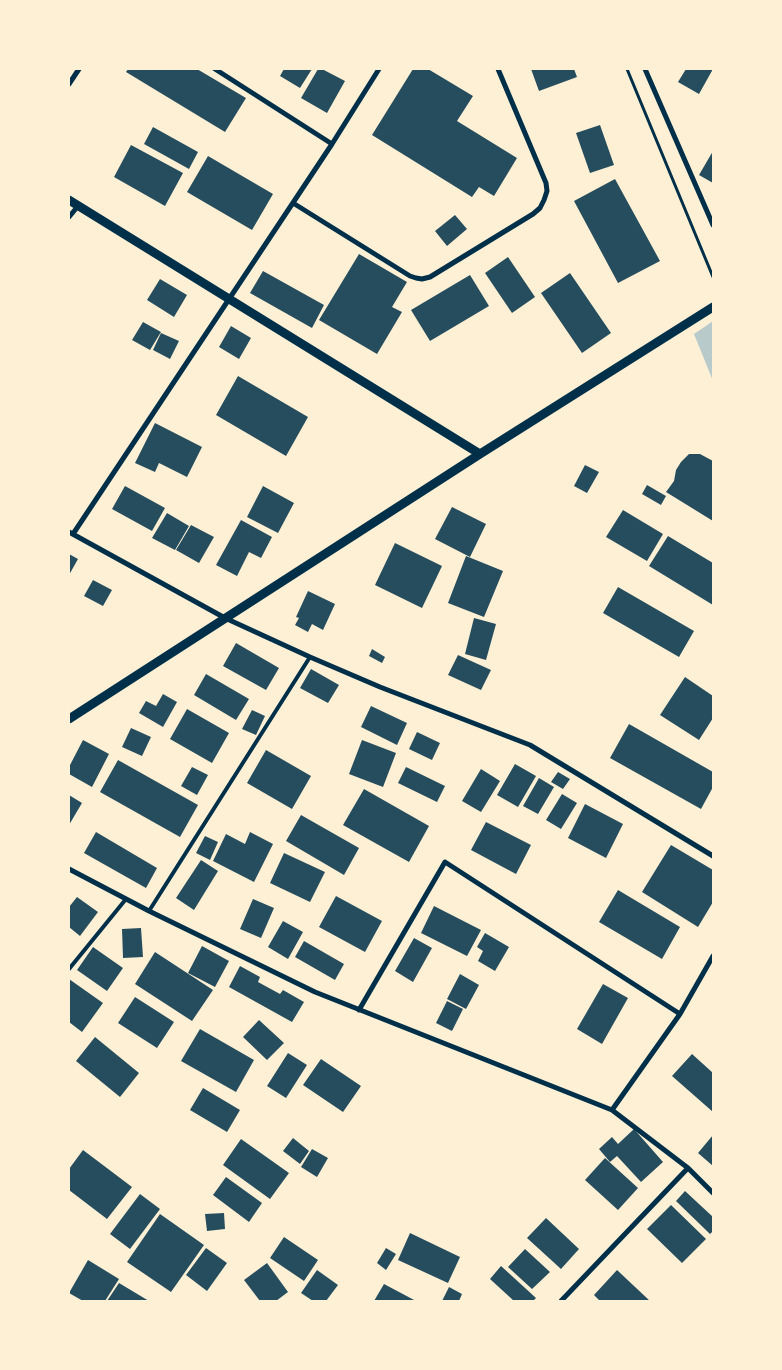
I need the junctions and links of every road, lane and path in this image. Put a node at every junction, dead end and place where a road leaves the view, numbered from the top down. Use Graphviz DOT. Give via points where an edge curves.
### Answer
graph roads {
  1 [pos="79,69"];
  2 [pos="215,69"];
  3 [pos="379,69"];
  4 [pos="498,69"];
  5 [pos="627,69"];
  6 [pos="645,69"];
  7 [pos="69,84"];
  8 [pos="332,144"];
  9 [pos="69,200"];
  10 [pos="293,203"];
  11 [pos="78,206"];
  12 [pos="69,217"];
  13 [pos="713,225"];
  14 [pos="713,277"];
  15 [pos="228,299"];
  16 [pos="713,307"];
  17 [pos="480,454"];
  18 [pos="71,533"];
  19 [pos="225,618"];
  20 [pos="310,657"];
  21 [pos="69,719"];
  22 [pos="713,856"];
  23 [pos="69,869"];
  24 [pos="126,899"];
  25 [pos="149,911"];
  26 [pos="713,956"];
  27 [pos="69,969"];
  28 [pos="359,1010"];
  29 [pos="680,1014"];
  30 [pos="612,1110"];
  31 [pos="688,1168"];
  32 [pos="713,1193"];
  33 [pos="561,1301"];
  1 -- 7 [label="street"];
  2 -- 8 [label="street"];
  3 -- 8 [label="street"];
  4 -- 10 [label="street" via="546,183 544,200 533,214 422,279 410,276"];
  5 -- 14 [label="path"];
  6 -- 13 [label="street"];
  8 -- 10 [label="street"];
  9 -- 11 [label="street"];
  10 -- 15 [label="street"];
  11 -- 12 [label="street"];
  11 -- 15 [label="street"];
  15 -- 17 [label="street"];
  15 -- 18 [label="street"];
  16 -- 17 [label="street"];
  17 -- 19 [label="street"];
  18 -- 19 [label="street"];
  19 -- 20 [label="street"];
  19 -- 21 [label="street"];
  20 -- 22 [label="street" via="530,745"];
  20 -- 25 [label="lane"];
  23 -- 24 [label="street"];
  24 -- 25 [label="street"];
  24 -- 27 [label="lane"];
  25 -- 28 [label="street"];
  26 -- 29 [label="street"];
  28 -- 29 [label="street" via="445,862"];
  28 -- 30 [label="street"];
  29 -- 30 [label="street"];
  30 -- 31 [label="street"];
  31 -- 32 [label="street"];
  31 -- 33 [label="street"];
}
